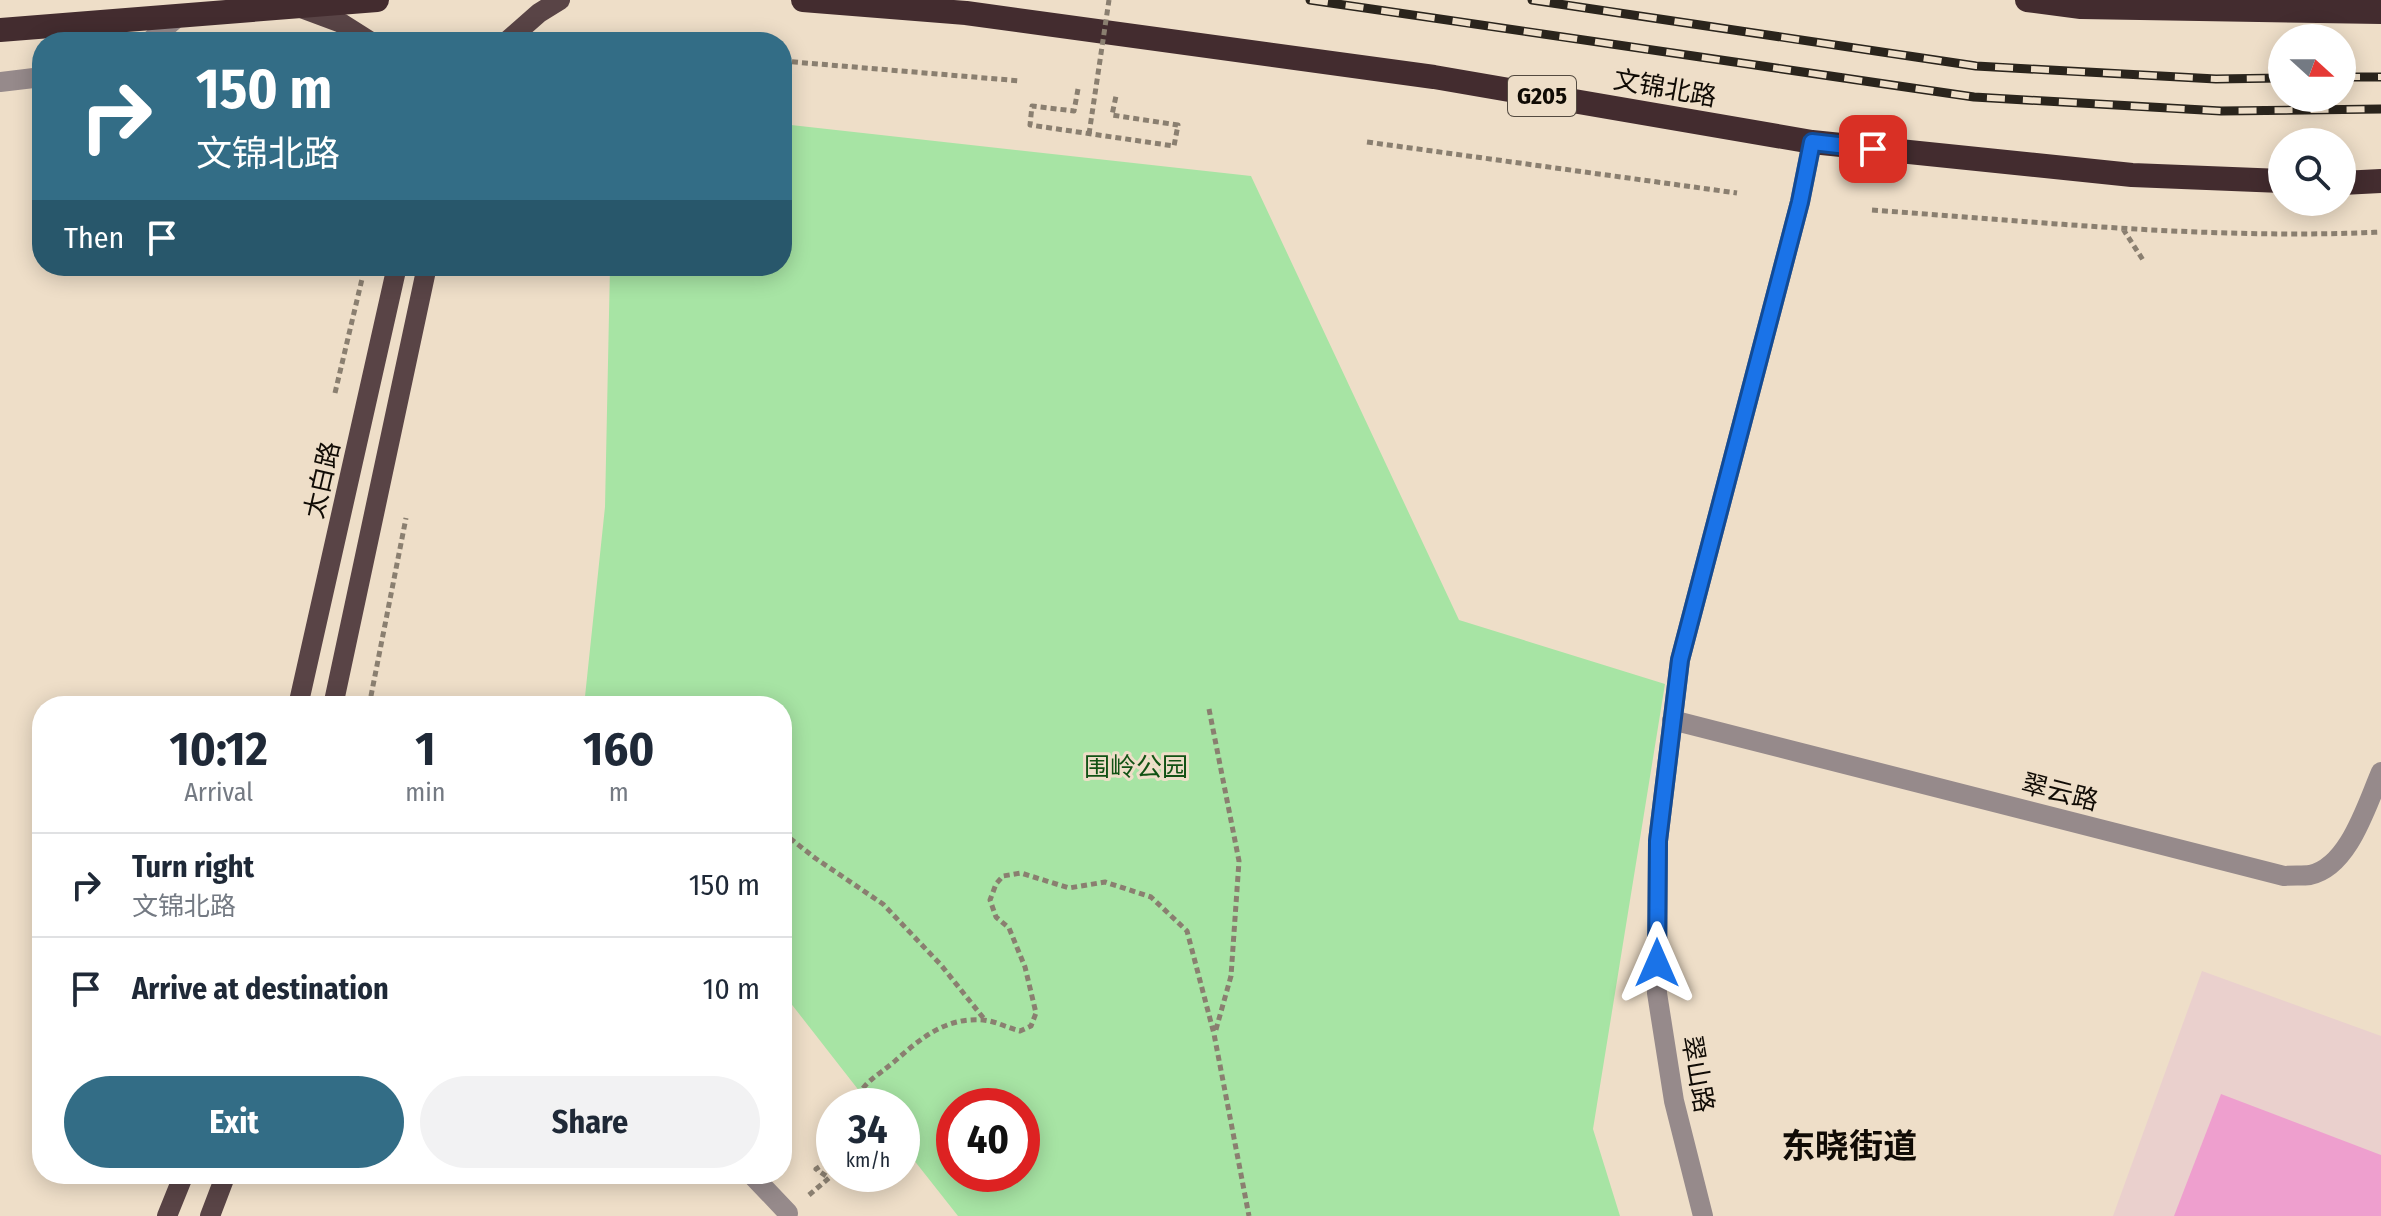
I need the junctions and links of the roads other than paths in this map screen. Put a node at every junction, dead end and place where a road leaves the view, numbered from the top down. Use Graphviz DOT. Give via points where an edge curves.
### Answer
graph roads {
  1 [pos="377,0"];
  2 [pos="560,0"];
  3 [pos="803,0"];
  4 [pos="2027,0"];
  5 [pos="294,5"];
  6 [pos="2381,12"];
  7 [pos="181,14"];
  8 [pos="0,30"];
  9 [pos="160,32"];
  10 [pos="355,32"];
  11 [pos="517,32"];
  12 [pos="32,78"];
  13 [pos="0,82"];
  14 [pos="1812,142"];
  15 [pos="2268,180"];
  16 [pos="2381,181"];
  17 [pos="2356,182"];
  18 [pos="395,276"];
  19 [pos="425,276"];
  20 [pos="300,696"];
  21 [pos="335,696"];
  22 [pos="1672,720"];
  23 [pos="2381,772"];
  24 [pos="180,1184"];
  25 [pos="222,1184"];
  26 [pos="760,1184"];
  27 [pos="788,1213"];
  28 [pos="167,1216"];
  29 [pos="210,1216"];
  30 [pos="1703,1216"];
  1 -- 5 [label="highway"];
  2 -- 11 [label="main road"];
  3 -- 14 [label="highway, 文锦北路 / G205" via="966,13 1434,77"];
  4 -- 6 [label="highway" via="2081,7"];
  5 -- 7 [label="highway"];
  5 -- 10 [label="main road"];
  7 -- 8 [label="highway"];
  7 -- 9 [label="street"];
  12 -- 13 [label="street"];
  14 -- 15 [label="highway, 文锦北路 / G205" via="2132,175"];
  14 -- 22 [label="street, 翠山路" via="1680,660"];
  16 -- 17 [label="highway"];
  18 -- 20 [label="main road, 太白路"];
  19 -- 21 [label="main road"];
  22 -- 23 [label="street, 翠云路" via="2284,876 2313,875 2336,861"];
  22 -- 30 [label="street, 翠山路" via="1658,841 1657,993 1674,1101"];
  24 -- 28 [label="main road"];
  25 -- 29 [label="main road"];
  26 -- 27 [label="street"];
}
